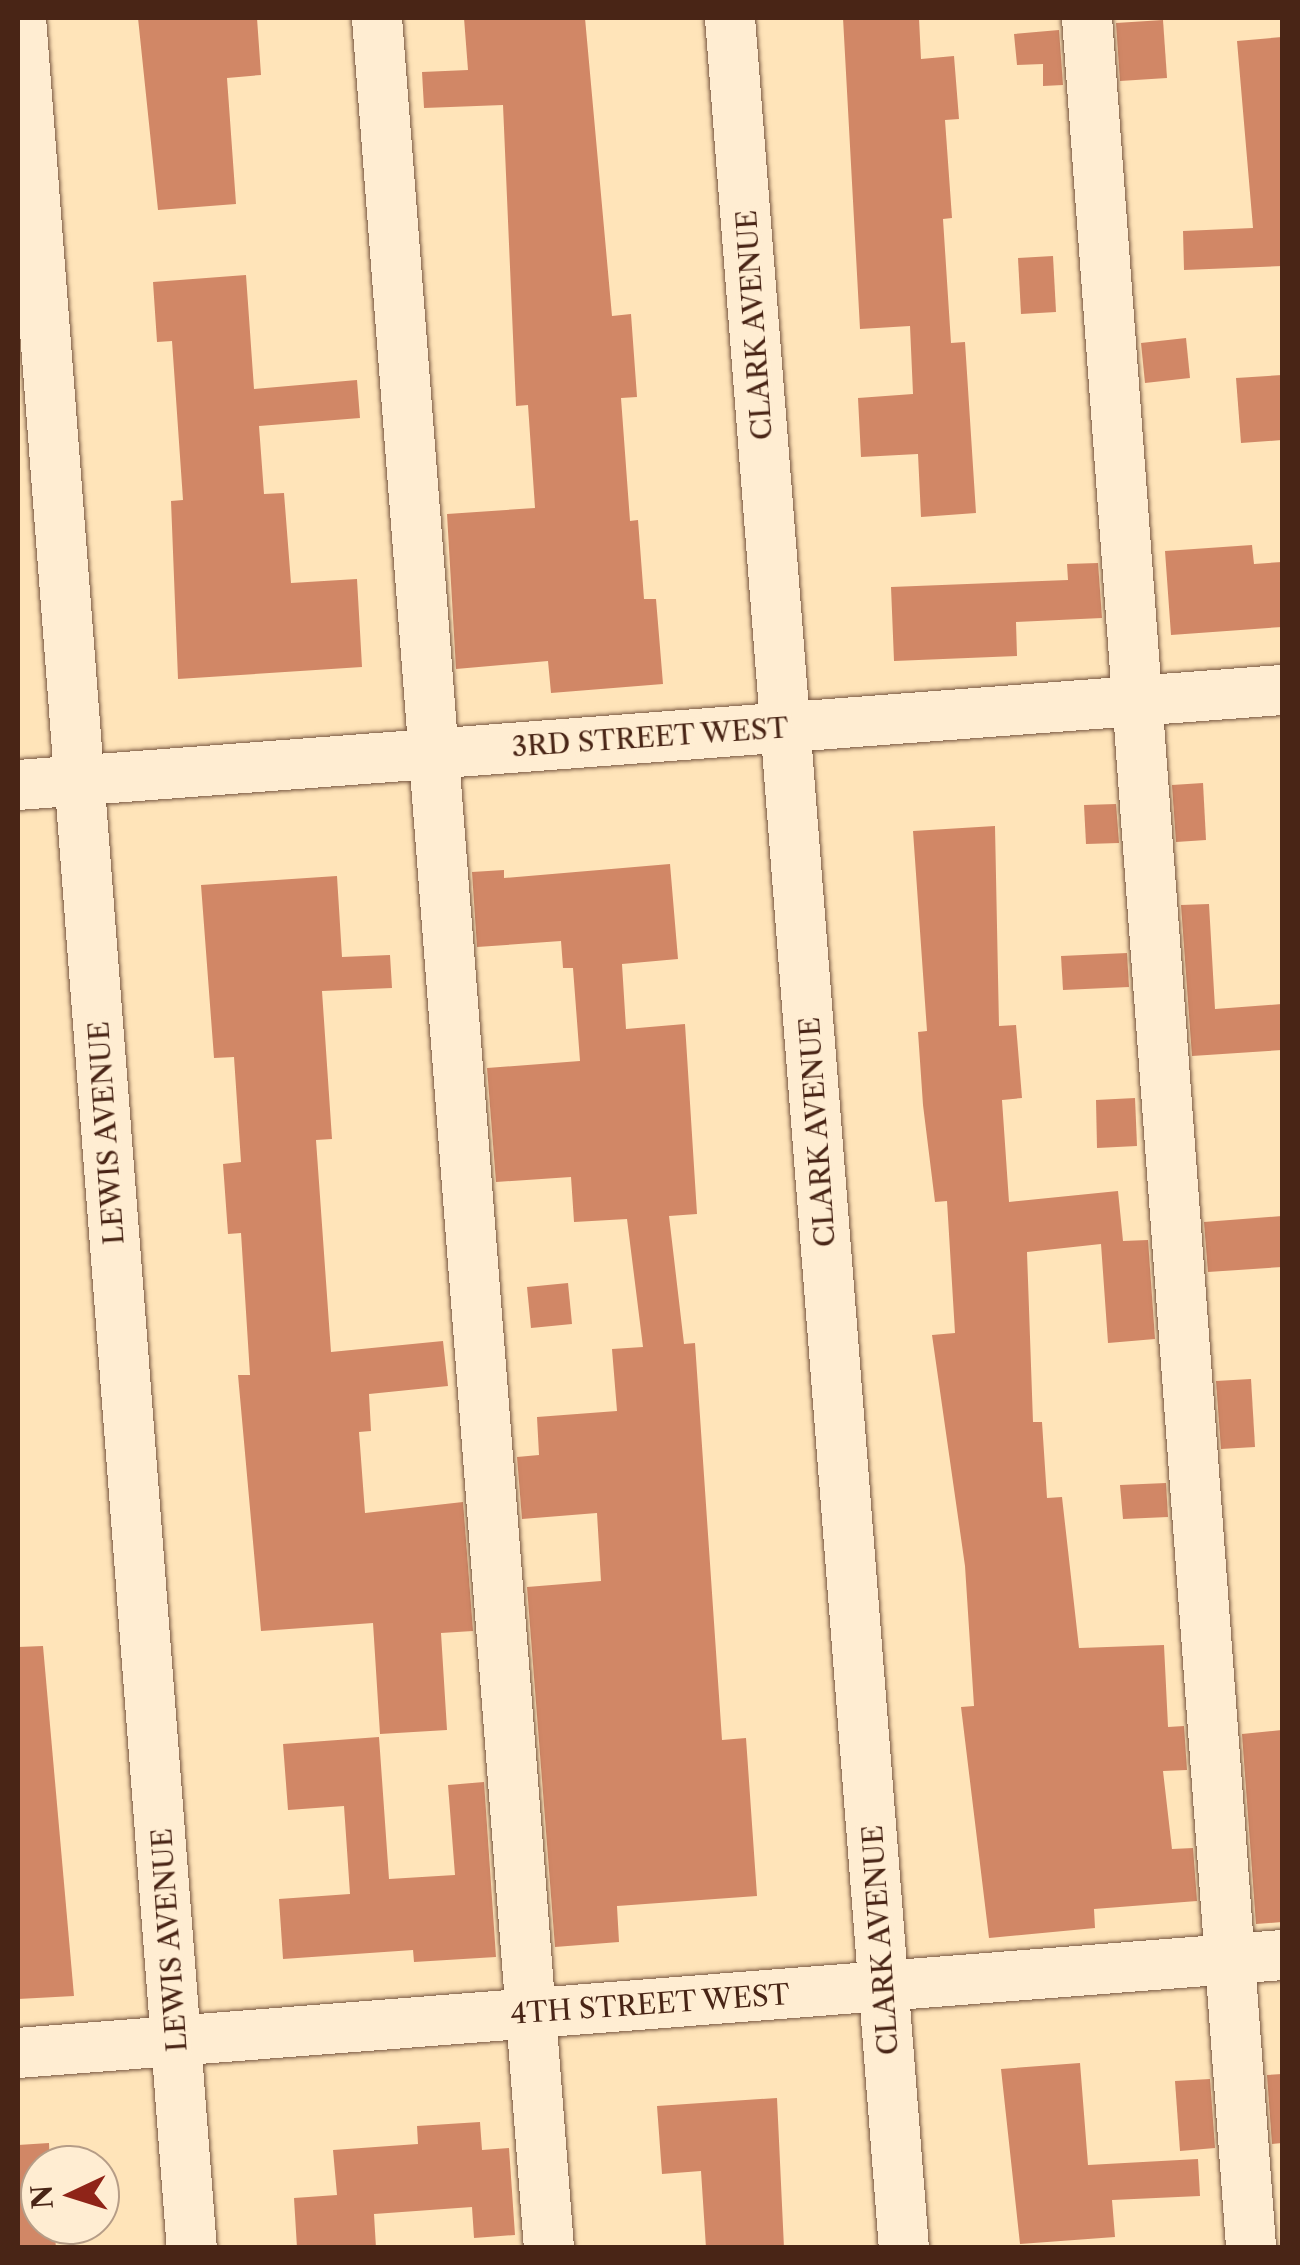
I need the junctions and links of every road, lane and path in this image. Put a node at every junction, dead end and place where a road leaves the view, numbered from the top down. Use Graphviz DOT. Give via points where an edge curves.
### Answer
graph roads {
  1 [pos="21,18"];
  2 [pos="377,18"];
  3 [pos="730,18"];
  4 [pos="1087,18"];
  5 [pos="1282,690"];
  6 [pos="1136,700"];
  7 [pos="786,726"];
  8 [pos="436,754"];
  9 [pos="79,780"];
  10 [pos="18,786"];
  11 [pos="1282,1955"];
  12 [pos="1228,1960"];
  13 [pos="884,1986"];
  14 [pos="530,2013"];
  15 [pos="177,2041"];
  16 [pos="18,2053"];
  17 [pos="192,2248"];
  18 [pos="548,2248"];
  19 [pos="904,2248"];
  20 [pos="1251,2248"];
  1 -- 9 [label="street, LEWIS AVENUE"];
  2 -- 8 [label="street"];
  3 -- 7 [label="street, CLARK AVENUE"];
  4 -- 6 [label="street"];
  5 -- 6 [label="street, 3RD STREET WEST"];
  6 -- 7 [label="street, 3RD STREET WEST"];
  6 -- 12 [label="street"];
  7 -- 8 [label="street, 3RD STREET WEST"];
  7 -- 13 [label="street, CLARK AVENUE"];
  8 -- 9 [label="street, 3RD STREET WEST"];
  8 -- 14 [label="street"];
  9 -- 10 [label="street, 3RD STREET WEST"];
  9 -- 15 [label="street, LEWIS AVENUE"];
  11 -- 12 [label="street, 4TH STREET WEST"];
  12 -- 13 [label="street, 4TH STREET WEST"];
  12 -- 20 [label="street"];
  13 -- 14 [label="street, 4TH STREET WEST"];
  13 -- 19 [label="street, CLARK AVENUE"];
  14 -- 15 [label="street, 4TH STREET WEST"];
  14 -- 18 [label="street"];
  15 -- 16 [label="street, 4TH STREET WEST"];
  15 -- 17 [label="street, LEWIS AVENUE"];
}
